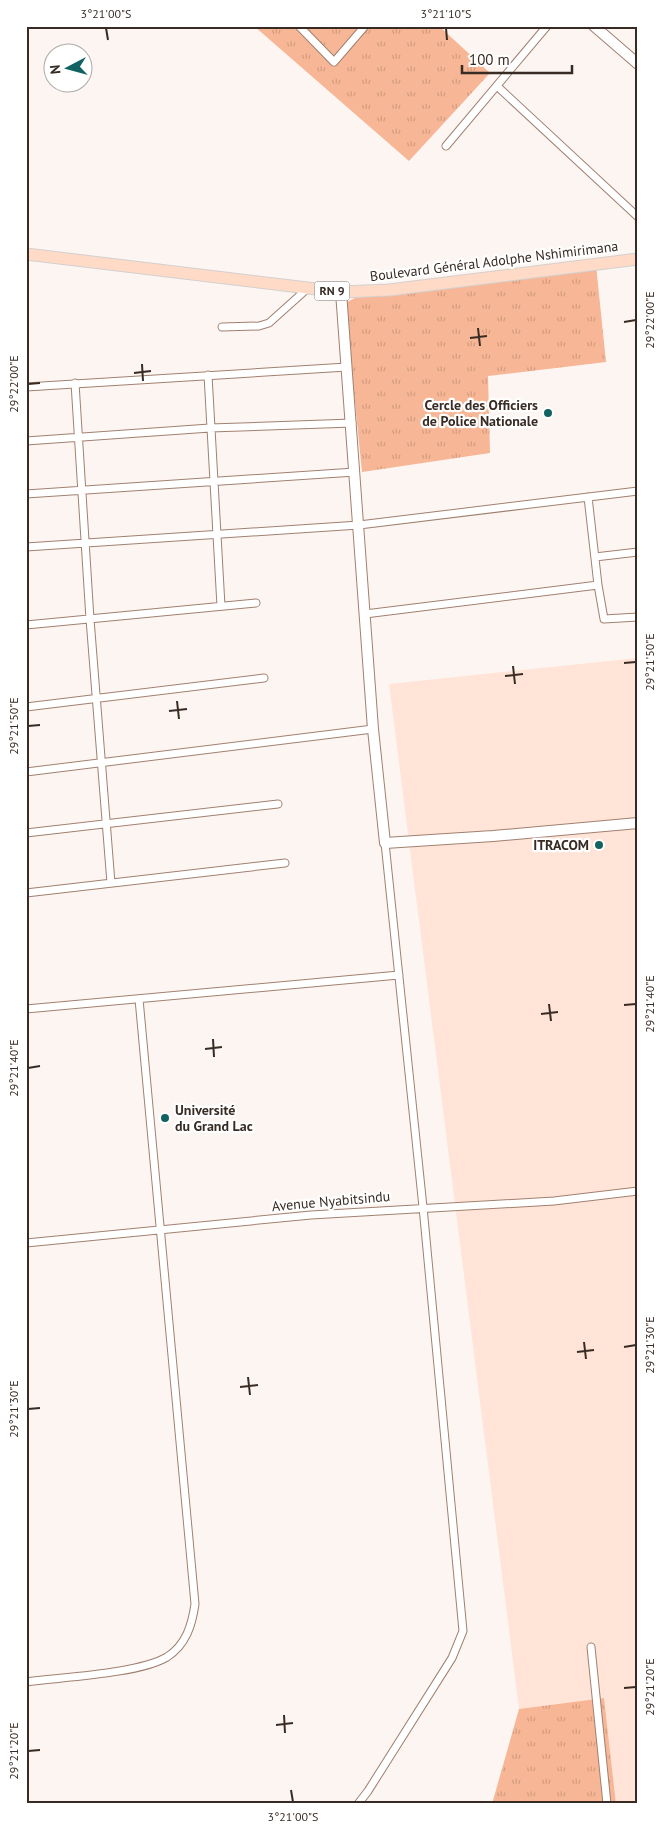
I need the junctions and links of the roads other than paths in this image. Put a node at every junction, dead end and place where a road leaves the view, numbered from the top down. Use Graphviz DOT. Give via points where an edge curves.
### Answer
graph roads {
  1 [pos="299,26"];
  2 [pos="366,26"];
  3 [pos="548,26"];
  4 [pos="594,26"];
  5 [pos="638,64"];
  6 [pos="498,87"];
  7 [pos="446,146"];
  8 [pos="638,217"];
  9 [pos="26,254"];
  10 [pos="638,259"];
  11 [pos="308,288"];
  12 [pos="341,292"];
  13 [pos="222,327"];
  14 [pos="347,367"];
  15 [pos="208,376"];
  16 [pos="75,383"];
  17 [pos="26,387"];
  18 [pos="352,423"];
  19 [pos="210,428"];
  20 [pos="78,438"];
  21 [pos="26,441"];
  22 [pos="355,472"];
  23 [pos="214,482"];
  24 [pos="82,491"];
  25 [pos="638,491"];
  26 [pos="26,494"];
  27 [pos="588,497"];
  28 [pos="359,525"];
  29 [pos="217,534"];
  30 [pos="85,543"];
  31 [pos="26,547"];
  32 [pos="638,552"];
  33 [pos="595,558"];
  34 [pos="598,585"];
  35 [pos="256,603"];
  36 [pos="221,606"];
  37 [pos="365,614"];
  38 [pos="638,617"];
  39 [pos="90,619"];
  40 [pos="26,625"];
  41 [pos="264,678"];
  42 [pos="96,698"];
  43 [pos="26,707"];
  44 [pos="373,729"];
  45 [pos="101,764"];
  46 [pos="26,772"];
  47 [pos="278,804"];
  48 [pos="106,823"];
  49 [pos="638,823"];
  50 [pos="26,833"];
  51 [pos="385,843"];
  52 [pos="285,863"];
  53 [pos="111,883"];
  54 [pos="26,893"];
  55 [pos="399,975"];
  56 [pos="139,1000"];
  57 [pos="26,1009"];
  58 [pos="638,1191"];
  59 [pos="423,1207"];
  60 [pos="162,1229"];
  61 [pos="26,1243"];
  62 [pos="591,1647"];
  63 [pos="26,1682"];
  64 [pos="358,1804"];
  65 [pos="608,1804"];
  1 -- 2 [label="street" via="334,62"];
  3 -- 6 [label="street"];
  4 -- 5 [label="street"];
  6 -- 7 [label="street"];
  6 -- 8 [label="street"];
  9 -- 11 [label="main road, Boulevard Général Adolphe Nshimirimana / RN 9"];
  10 -- 12 [label="main road, Boulevard Général Adolphe Nshimirimana / RN 9" via="390,290"];
  11 -- 12 [label="main road, Boulevard Général Adolphe Nshimirimana / RN 9"];
  11 -- 13 [label="street" via="269,323"];
  12 -- 14 [label="street"];
  14 -- 15 [label="street"];
  14 -- 18 [label="street"];
  15 -- 16 [label="street"];
  15 -- 19 [label="street"];
  16 -- 17 [label="street"];
  16 -- 20 [label="street"];
  18 -- 19 [label="street"];
  18 -- 22 [label="street"];
  19 -- 20 [label="street"];
  19 -- 23 [label="street"];
  20 -- 21 [label="street"];
  20 -- 24 [label="street"];
  22 -- 23 [label="street"];
  22 -- 28 [label="street"];
  23 -- 24 [label="street"];
  23 -- 29 [label="street"];
  24 -- 26 [label="street"];
  24 -- 30 [label="street"];
  25 -- 27 [label="street"];
  27 -- 28 [label="street"];
  27 -- 33 [label="street"];
  28 -- 29 [label="street"];
  28 -- 37 [label="street"];
  29 -- 30 [label="street"];
  29 -- 36 [label="street"];
  30 -- 31 [label="street"];
  30 -- 39 [label="street"];
  32 -- 33 [label="street"];
  33 -- 34 [label="street"];
  34 -- 37 [label="street"];
  34 -- 38 [label="street" via="604,618"];
  35 -- 36 [label="street"];
  36 -- 39 [label="street"];
  37 -- 44 [label="street"];
  39 -- 40 [label="street"];
  39 -- 42 [label="street"];
  41 -- 42 [label="street"];
  42 -- 43 [label="street"];
  42 -- 45 [label="street"];
  44 -- 45 [label="street"];
  44 -- 51 [label="street"];
  45 -- 46 [label="street"];
  45 -- 48 [label="street"];
  47 -- 48 [label="street"];
  48 -- 50 [label="street"];
  48 -- 53 [label="street"];
  49 -- 51 [label="street"];
  51 -- 55 [label="street"];
  52 -- 53 [label="street"];
  53 -- 54 [label="street"];
  55 -- 56 [label="street"];
  55 -- 59 [label="street"];
  56 -- 57 [label="street"];
  56 -- 60 [label="street"];
  58 -- 59 [label="street, Avenue Nyabitsindu" via="554,1200"];
  59 -- 60 [label="street, Avenue Nyabitsindu"];
  59 -- 64 [label="street" via="463,1631 452,1658"];
  60 -- 61 [label="street, Avenue Nyabitsindu"];
  60 -- 63 [label="street" via="195,1604 191,1626 180,1645 153,1663"];
  62 -- 65 [label="street"];
}
